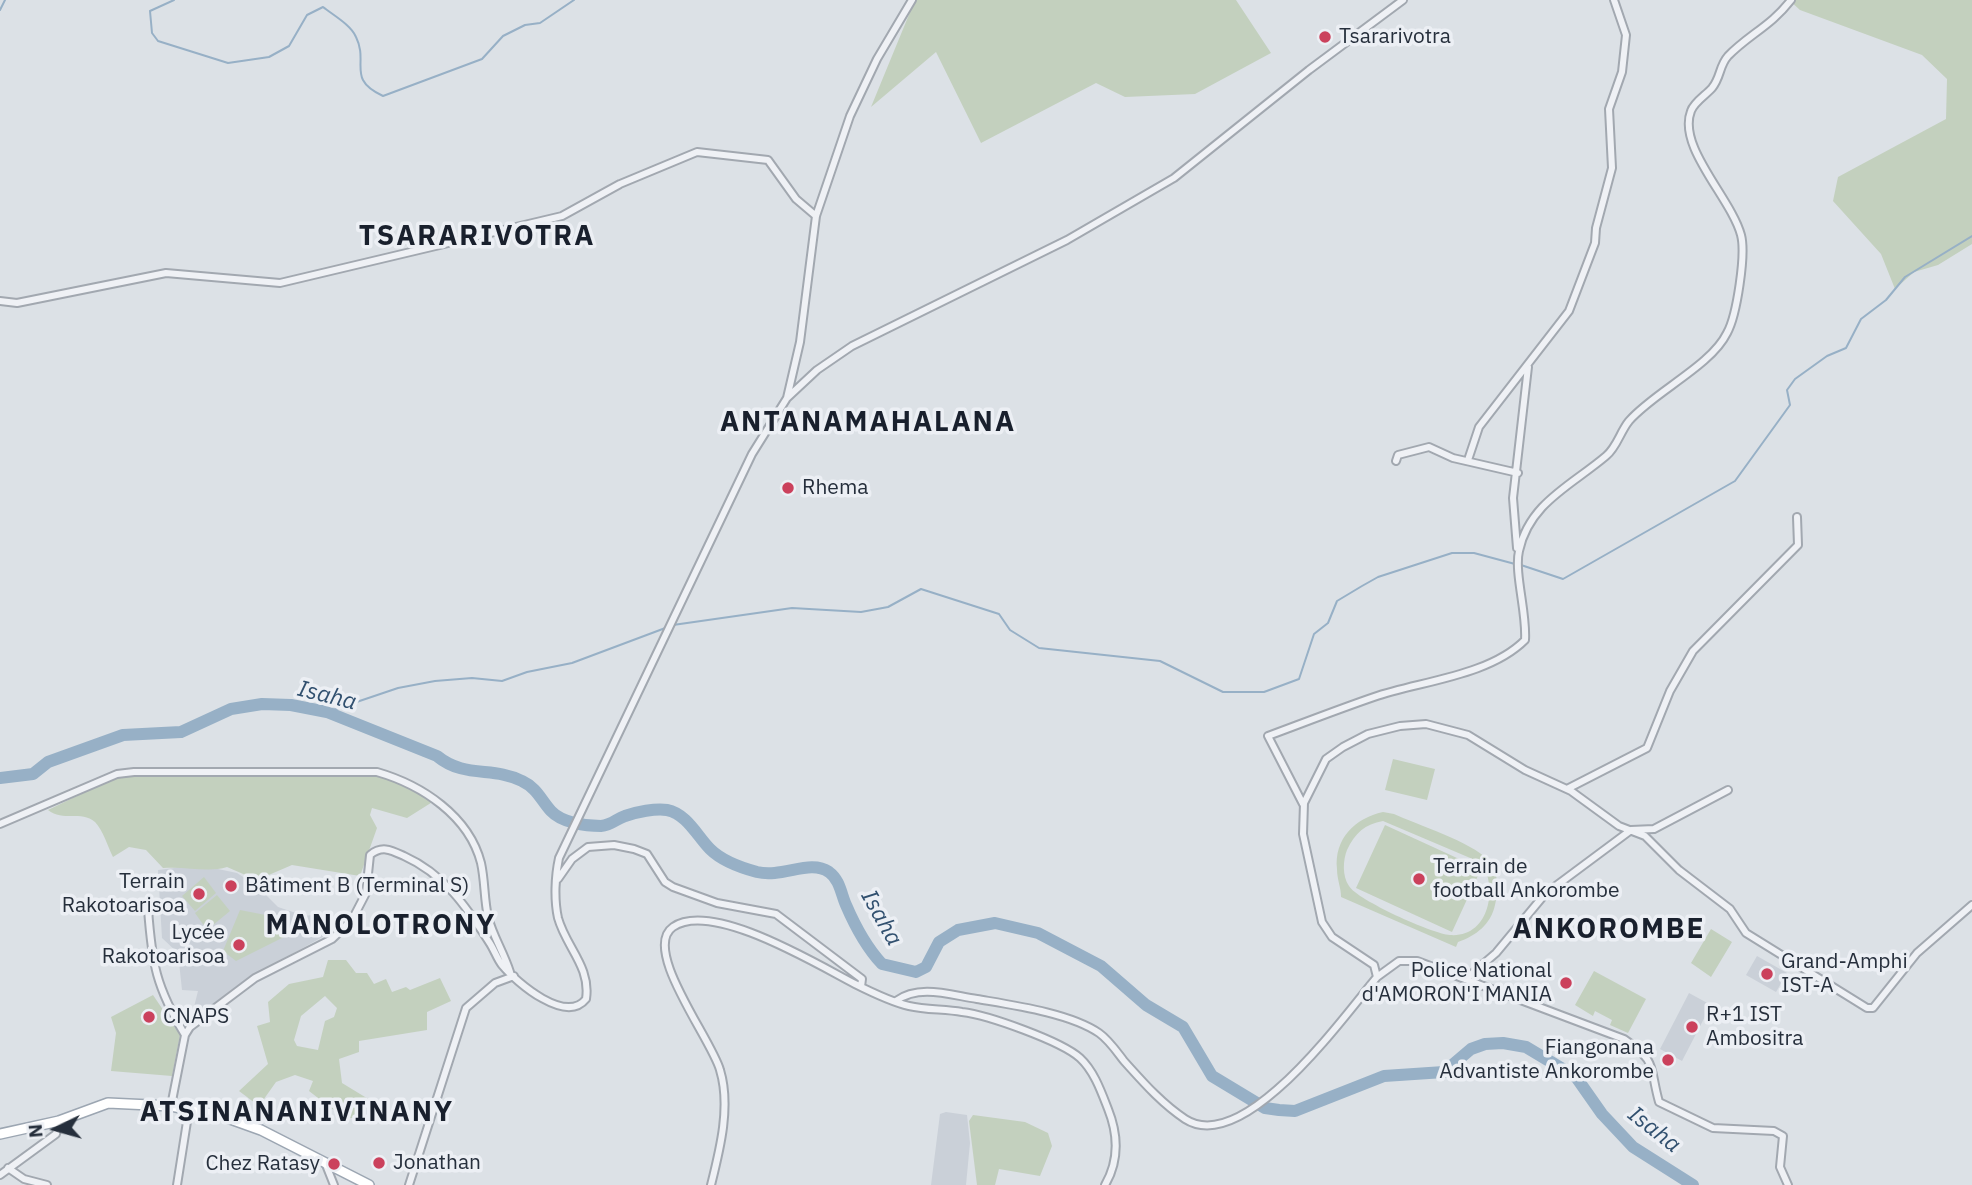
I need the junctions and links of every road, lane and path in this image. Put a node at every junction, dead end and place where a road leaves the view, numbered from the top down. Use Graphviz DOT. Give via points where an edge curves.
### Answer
graph roads {
  1 [pos="912,0"];
  2 [pos="1403,0"];
  3 [pos="1614,0"];
  4 [pos="1791,0"];
  5 [pos="816,216"];
  6 [pos="0,301"];
  7 [pos="1528,365"];
  8 [pos="787,398"];
  9 [pos="1468,460"];
  10 [pos="1396,461"];
  11 [pos="1518,474"];
  12 [pos="1797,517"];
  13 [pos="1518,553"];
  14 [pos="1567,789"];
  15 [pos="1728,790"];
  16 [pos="1304,807"];
  17 [pos="0,824"];
  18 [pos="1631,830"];
  19 [pos="556,884"];
  20 [pos="1972,905"];
  21 [pos="148,909"];
  22 [pos="512,974"];
  23 [pos="1377,977"];
  24 [pos="1467,978"];
  25 [pos="861,986"];
  26 [pos="896,1002"];
  27 [pos="185,1035"];
  28 [pos="171,1106"];
  29 [pos="189,1110"];
  30 [pos="59,1121"];
  31 [pos="0,1135"];
  32 [pos="326,1165"];
  33 [pos="8,1168"];
  34 [pos="0,1175"];
  35 [pos="47,1185"];
  36 [pos="177,1185"];
  37 [pos="334,1185"];
  38 [pos="369,1185"];
  39 [pos="409,1185"];
  40 [pos="711,1185"];
  41 [pos="1105,1185"];
  42 [pos="1788,1185"];
  1 -- 5 [label="street" via="850,116"];
  2 -- 8 [label="street" via="1174,178 1067,240 852,346"];
  3 -- 7 [label="street" via="1626,34 1622,72 1608,109 1613,148 1609,185 1595,243 1569,311"];
  4 -- 13 [label="street" via="1768,26 1721,64 1719,80 1692,109 1688,127 1689,138 1734,215 1744,248 1726,336 1629,421 1605,458 1548,498 1525,532"];
  5 -- 6 [label="street" via="796,199 768,160 697,152 620,184 562,216 280,283 166,273 17,303"];
  5 -- 8 [label="street" via="800,342"];
  7 -- 9 [label="street" via="1479,427"];
  7 -- 11 [label="street"];
  8 -- 19 [label="street" via="752,454 578,816 559,858"];
  9 -- 10 [label="street" via="1421,446 1398,455"];
  9 -- 11 [label="street"];
  11 -- 13 [label="street" via="1513,498"];
  12 -- 14 [label="street" via="1798,545 1693,651 1670,691 1647,748"];
  13 -- 16 [label="street" via="1527,621 1525,640 1514,651 1268,736"];
  14 -- 16 [label="street" via="1468,736 1426,724 1368,734 1326,760"];
  14 -- 18 [label="street"];
  15 -- 18 [label="street" via="1654,828"];
  16 -- 23 [label="street" via="1303,834 1322,922 1332,937 1374,965"];
  17 -- 22 [label="street" via="125,773 377,772 435,799 467,830 481,865 492,931"];
  18 -- 20 [label="street" via="1645,836 1679,870 1730,909 1746,933 1867,1008 1881,1000 1917,953"];
  18 -- 24 [label="street" via="1545,894 1496,953"];
  19 -- 22 [label="street" via="558,919 586,975 586,999 574,1009 564,1009"];
  19 -- 25 [label="street" via="572,859 588,847 635,849 646,854 673,887 782,918 862,979"];
  21 -- 27 [label="street" via="152,964 164,999"];
  22 -- 27 [label="street" via="455,892 421,863 387,848 377,849 370,855 366,893 352,920 332,939 255,978"];
  22 -- 39 [label="street" via="466,1008"];
  23 -- 24 [label="street" via="1399,961 1417,961"];
  23 -- 26 [label="street" via="1275,1092 1241,1116 1207,1127 1188,1121 1158,1100 1100,1034 1077,1022 1008,1004 917,991"];
  24 -- 42 [label="street" via="1623,1039 1646,1054 1659,1102 1677,1113 1713,1128 1774,1131 1783,1136 1780,1167"];
  25 -- 26 [label="street"];
  25 -- 40 [label="street" via="738,928 692,922 673,927 663,950 673,980 712,1046 721,1072 725,1112"];
  26 -- 41 [label="street" via="991,1019 1068,1049 1080,1059 1102,1093 1112,1120 1115,1164"];
  27 -- 28 [label="street"];
  28 -- 29 [label="main road"];
  28 -- 30 [label="main road" via="108,1103"];
  29 -- 32 [label="main road" via="261,1130"];
  29 -- 36 [label="street"];
  30 -- 31 [label="main road"];
  30 -- 33 [label="street" via="56,1134"];
  32 -- 37 [label="street"];
  32 -- 38 [label="main road"];
  33 -- 34 [label="street"];
  33 -- 35 [label="street" via="24,1179"];
}
